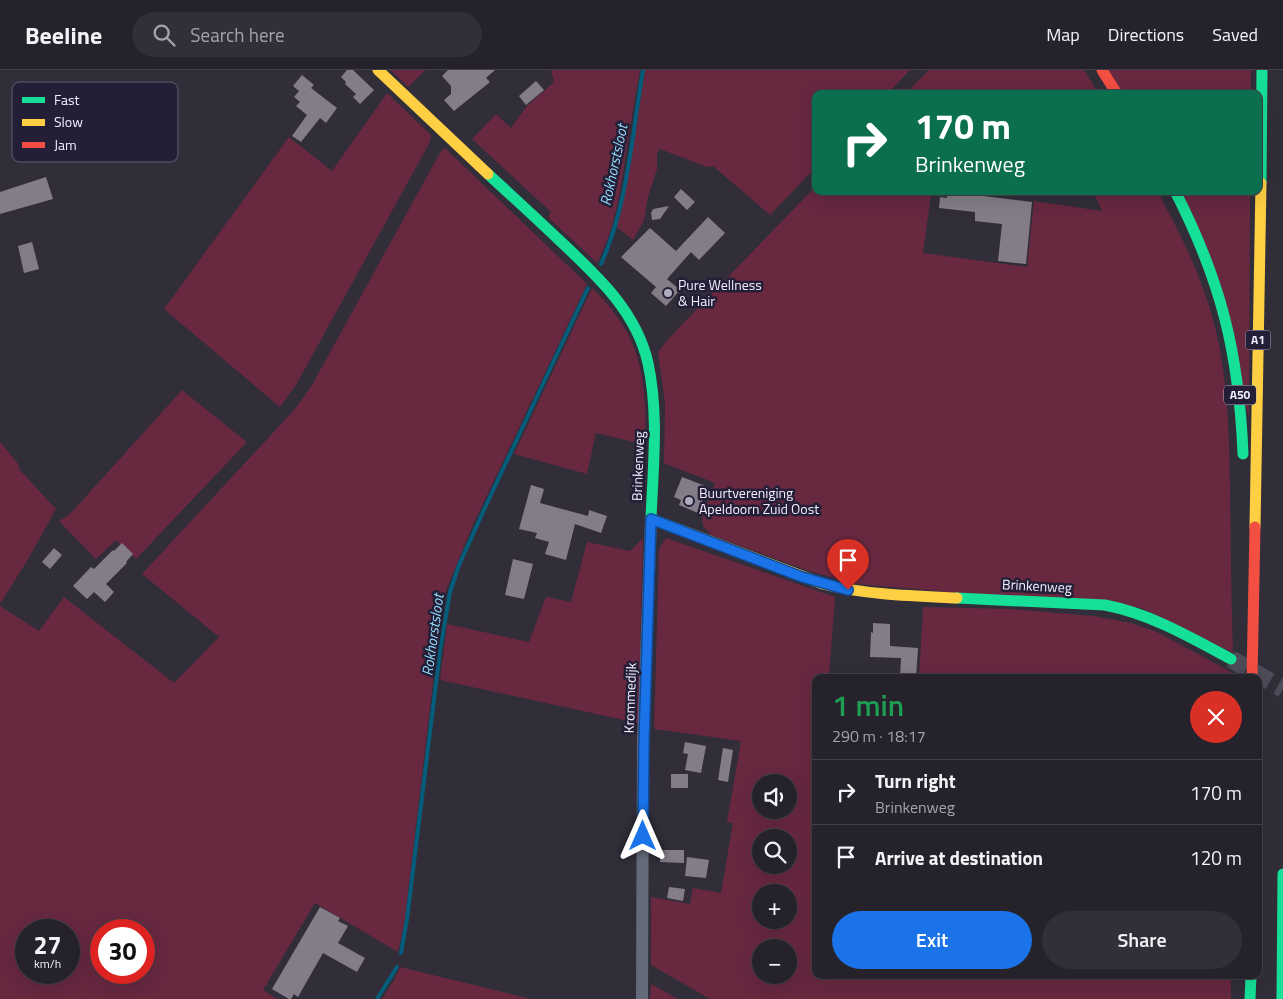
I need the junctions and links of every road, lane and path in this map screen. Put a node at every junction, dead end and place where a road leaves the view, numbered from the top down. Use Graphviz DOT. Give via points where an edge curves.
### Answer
graph roads {
  1 [pos="378,70"];
  2 [pos="1102,70"];
  3 [pos="1262,70"];
  4 [pos="1114,90"];
  5 [pos="1262,90"];
  6 [pos="1177,195"];
  7 [pos="1260,195"];
  8 [pos="1243,465"];
  9 [pos="1244,494"];
  10 [pos="651,519"];
  11 [pos="1253,609"];
  12 [pos="1231,660"];
  13 [pos="1252,674"];
  14 [pos="1283,874"];
  15 [pos="1250,979"];
  16 [pos="642,999"];
  17 [pos="1250,999"];
  18 [pos="1282,999"];
  1 -- 10 [label="main road, Brinkenweg" via="594,273 630,318 647,358 653,393"];
  2 -- 4 [label="main road"];
  3 -- 5 [label="main road, A1"];
  6 -- 8 [label="main road, A50" via="1205,253 1228,325 1238,373"];
  7 -- 11 [label="main road, A1"];
  9 -- 11 [label="main road"];
  10 -- 12 [label="main road, Brinkenweg" via="802,577 848,590 1083,603 1125,609 1168,625"];
  10 -- 16 [label="street, Krommedijk" via="644,741"];
  11 -- 13 [label="main road, A1"];
  14 -- 18 [label="main road"];
  15 -- 17 [label="main road"];
}
